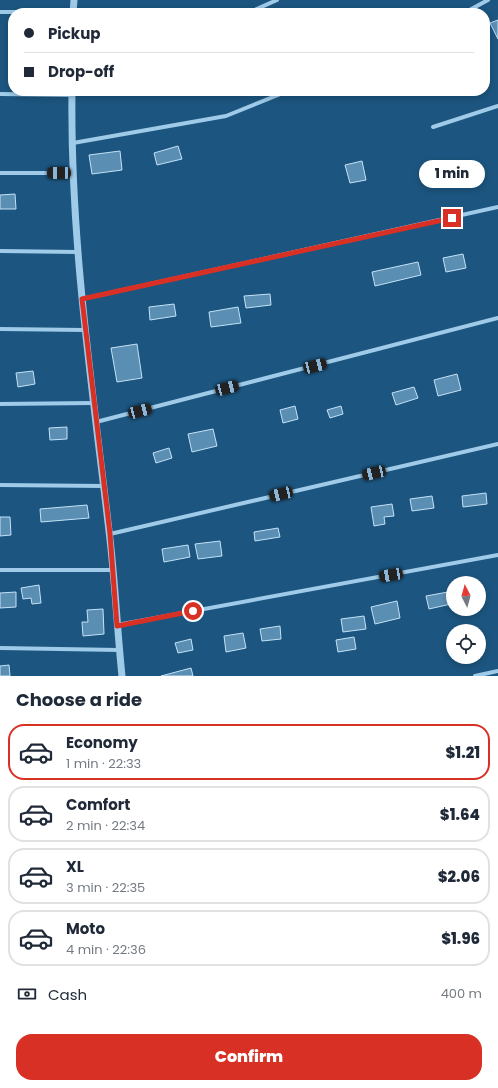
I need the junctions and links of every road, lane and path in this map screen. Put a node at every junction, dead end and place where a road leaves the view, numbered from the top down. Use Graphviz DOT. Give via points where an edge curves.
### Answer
graph roads {
  1 [pos="277,0"];
  2 [pos="488,0"];
  3 [pos="259,8"];
  4 [pos="473,8"];
  5 [pos="72,96"];
  6 [pos="276,96"];
  7 [pos="498,106"];
  8 [pos="433,127"];
  9 [pos="73,143"];
  10 [pos="0,173"];
  11 [pos="74,173"];
  12 [pos="498,208"];
  13 [pos="0,250"];
  14 [pos="78,252"];
  15 [pos="82,299"];
  16 [pos="498,318"];
  17 [pos="0,329"];
  18 [pos="85,330"];
  19 [pos="93,403"];
  20 [pos="0,404"];
  21 [pos="96,422"];
  22 [pos="498,444"];
  23 [pos="0,485"];
  24 [pos="104,486"];
  25 [pos="110,534"];
  26 [pos="498,555"];
  27 [pos="0,570"];
  28 [pos="113,570"];
  29 [pos="117,626"];
  30 [pos="0,648"];
  31 [pos="119,650"];
  32 [pos="498,671"];
  33 [pos="122,676"];
  34 [pos="475,676"];
  1 -- 3 [label="street"];
  2 -- 4 [label="street"];
  5 -- 9 [label="street"];
  6 -- 9 [label="street" via="226,116"];
  7 -- 8 [label="street"];
  9 -- 11 [label="street"];
  10 -- 11 [label="street"];
  11 -- 14 [label="street"];
  12 -- 15 [label="street"];
  13 -- 14 [label="street"];
  14 -- 15 [label="street"];
  15 -- 18 [label="street"];
  16 -- 21 [label="street"];
  17 -- 18 [label="street"];
  18 -- 19 [label="street"];
  19 -- 20 [label="street"];
  19 -- 21 [label="street"];
  21 -- 24 [label="street"];
  22 -- 25 [label="street"];
  23 -- 24 [label="street"];
  24 -- 25 [label="street"];
  25 -- 28 [label="street"];
  26 -- 29 [label="street"];
  27 -- 28 [label="street"];
  28 -- 29 [label="street"];
  29 -- 31 [label="street"];
  30 -- 31 [label="street"];
  31 -- 33 [label="street"];
  32 -- 34 [label="street"];
}
